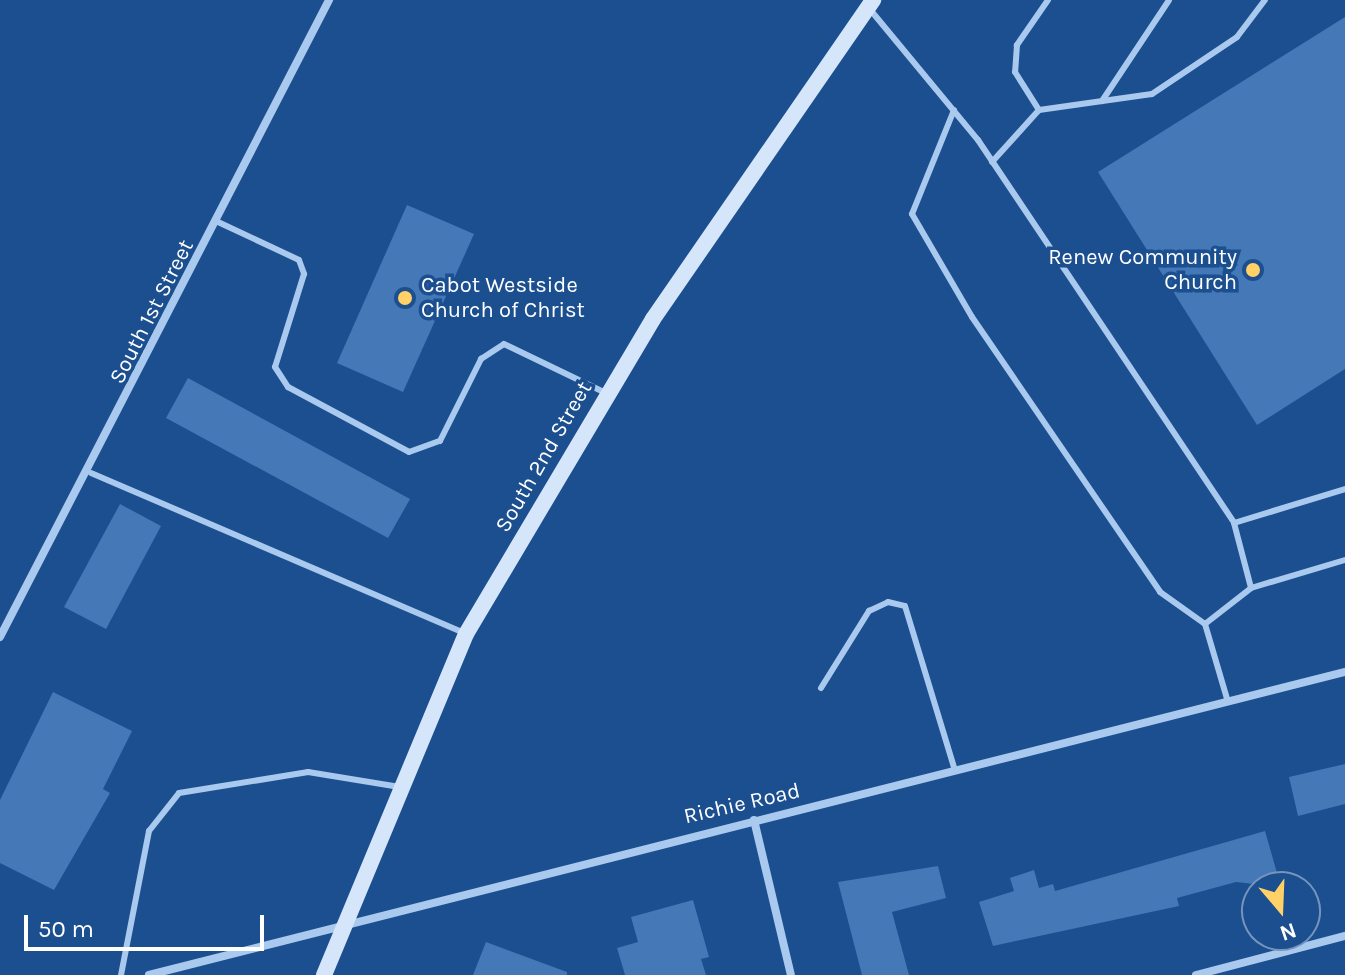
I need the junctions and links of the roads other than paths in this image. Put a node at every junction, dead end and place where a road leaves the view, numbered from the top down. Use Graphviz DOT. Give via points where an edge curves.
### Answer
graph roads {
  1 [pos="329,0"];
  2 [pos="1048,0"];
  3 [pos="1169,0"];
  4 [pos="1265,0"];
  5 [pos="870,3"];
  6 [pos="1102,101"];
  7 [pos="954,110"];
  8 [pos="1039,110"];
  9 [pos="992,162"];
  10 [pos="218,222"];
  11 [pos="606,393"];
  12 [pos="91,473"];
  13 [pos="1345,489"];
  14 [pos="1234,523"];
  15 [pos="1345,560"];
  16 [pos="1251,588"];
  17 [pos="1205,624"];
  18 [pos="466,634"];
  19 [pos="0,637"];
  20 [pos="1345,672"];
  21 [pos="821,688"];
  22 [pos="1228,702"];
  23 [pos="955,771"];
  24 [pos="400,787"];
  25 [pos="754,820"];
  26 [pos="343,924"];
  27 [pos="1345,936"];
  28 [pos="121,975"];
  29 [pos="149,975"];
  30 [pos="324,975"];
  31 [pos="791,975"];
  32 [pos="1196,975"];
  1 -- 10 [label="street, South 1st Street"];
  2 -- 8 [label="lane" via="1017,45 1015,72"];
  3 -- 6 [label="lane"];
  4 -- 6 [label="lane" via="1237,37 1152,94"];
  5 -- 7 [label="lane"];
  5 -- 11 [label="main road, South 2nd Street" via="744,178"];
  6 -- 8 [label="lane"];
  7 -- 9 [label="lane"];
  7 -- 17 [label="lane" via="912,214 972,317 1160,592"];
  8 -- 9 [label="lane"];
  9 -- 14 [label="lane"];
  10 -- 11 [label="lane" via="299,260 304,274 275,367 288,387 409,452 440,441 481,359 504,344"];
  10 -- 12 [label="street, South 1st Street"];
  11 -- 18 [label="main road, South 2nd Street"];
  12 -- 18 [label="lane"];
  12 -- 19 [label="street, South 1st Street"];
  13 -- 14 [label="lane"];
  14 -- 16 [label="lane"];
  15 -- 16 [label="lane"];
  16 -- 17 [label="lane"];
  17 -- 22 [label="lane"];
  18 -- 24 [label="main road, South 2nd Street"];
  20 -- 22 [label="street, Richie Road"];
  21 -- 23 [label="lane" via="869,611 888,602 905,606"];
  22 -- 23 [label="street, Richie Road"];
  23 -- 25 [label="street, Richie Road"];
  24 -- 26 [label="main road, South 2nd Street"];
  24 -- 28 [label="lane" via="308,772 179,793 149,831"];
  25 -- 26 [label="street, Richie Road"];
  25 -- 31 [label="street"];
  26 -- 29 [label="street, Richie Road"];
  26 -- 30 [label="main road, South 2nd Street"];
  27 -- 32 [label="street"];
}
